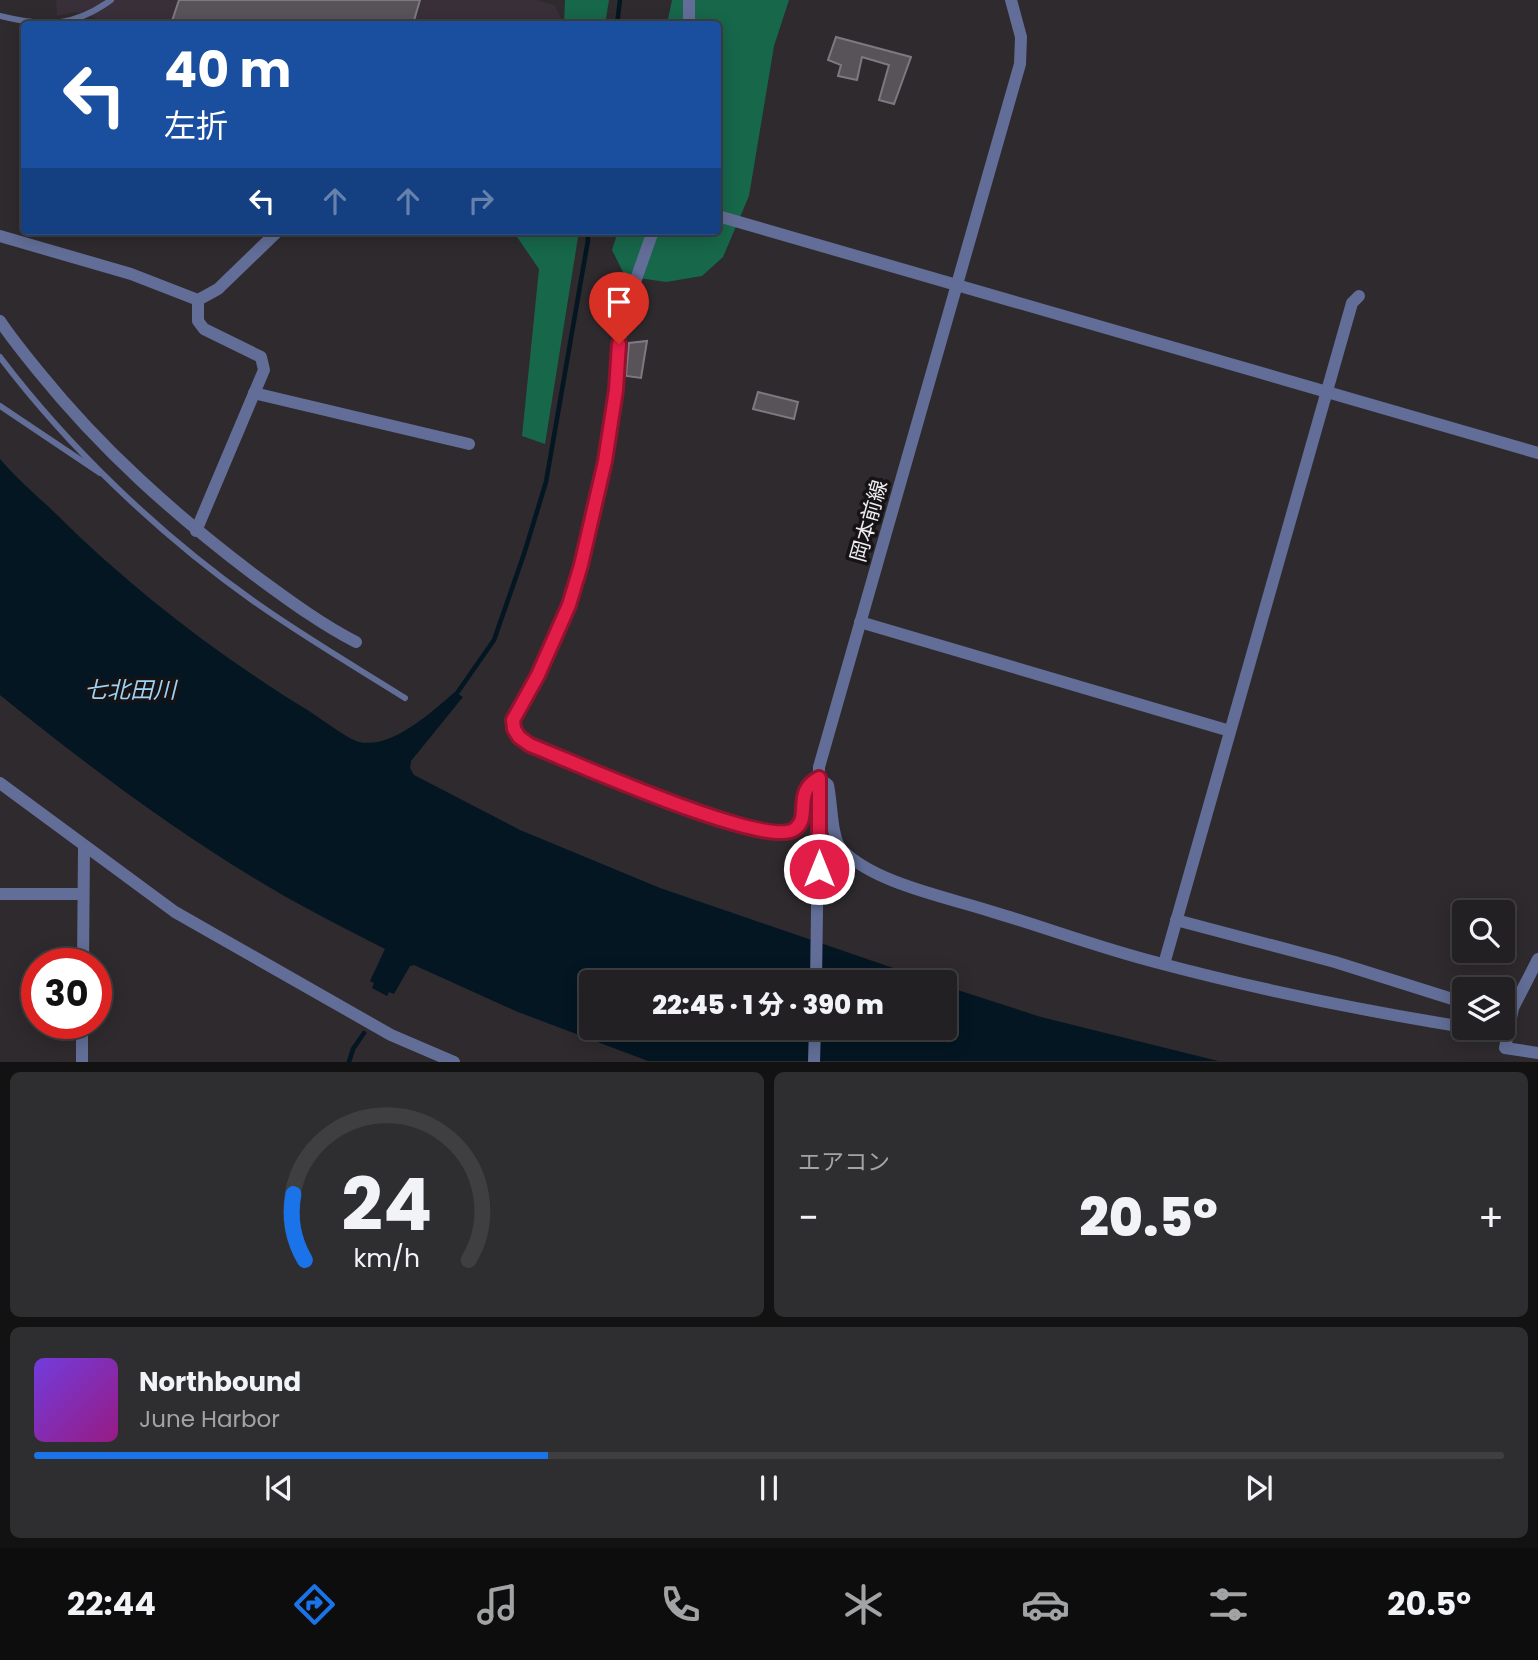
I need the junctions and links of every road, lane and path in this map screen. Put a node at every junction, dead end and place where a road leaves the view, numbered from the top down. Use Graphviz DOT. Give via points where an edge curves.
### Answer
graph roads {
  1 [pos="111,0"];
  2 [pos="689,0"];
  3 [pos="1011,0"];
  4 [pos="0,16"];
  5 [pos="21,21"];
  6 [pos="67,21"];
  7 [pos="689,21"];
  8 [pos="721,217"];
  9 [pos="274,235"];
  10 [pos="652,235"];
  11 [pos="0,236"];
  12 [pos="957,285"];
  13 [pos="1359,296"];
  14 [pos="198,300"];
  15 [pos="0,321"];
  16 [pos="0,357"];
  17 [pos="1327,392"];
  18 [pos="254,393"];
  19 [pos="0,405"];
  20 [pos="469,444"];
  21 [pos="1538,453"];
  22 [pos="106,478"];
  23 [pos="196,531"];
  24 [pos="860,622"];
  25 [pos="356,642"];
  26 [pos="405,698"];
  27 [pos="1230,731"];
  28 [pos="819,773"];
  29 [pos="0,783"];
  30 [pos="84,847"];
  31 [pos="0,894"];
  32 [pos="83,894"];
  33 [pos="1176,920"];
  34 [pos="83,948"];
  35 [pos="1538,959"];
  36 [pos="1164,964"];
  37 [pos="816,970"];
  38 [pos="1452,999"];
  39 [pos="1515,1004"];
  40 [pos="1452,1025"];
  41 [pos="82,1039"];
  42 [pos="815,1040"];
  43 [pos="1507,1040"];
  44 [pos="1538,1053"];
  45 [pos="82,1062"];
  46 [pos="454,1062"];
  47 [pos="814,1062"];
  1 -- 6 [label="lane"];
  2 -- 7 [label="street"];
  3 -- 12 [label="street, 岡本前線" via="1021,37 1020,64"];
  4 -- 5 [label="lane"];
  8 -- 12 [label="street"];
  9 -- 14 [label="street" via="218,289"];
  10 -- 28 [label="street" via="622,319 605,461 581,565 569,605 513,720 514,729 530,745 687,808 767,831 797,827 804,794"];
  11 -- 14 [label="street" via="131,274"];
  12 -- 17 [label="street"];
  12 -- 24 [label="street, 岡本前線"];
  13 -- 17 [label="street" via="1352,303"];
  14 -- 18 [label="street" via="198,321 204,329 261,357 264,370"];
  15 -- 23 [label="street" via="106,448"];
  16 -- 22 [label="lane"];
  17 -- 21 [label="street"];
  17 -- 27 [label="street"];
  18 -- 20 [label="street"];
  18 -- 23 [label="street"];
  19 -- 22 [label="lane"];
  22 -- 26 [label="lane" via="251,600"];
  23 -- 25 [label="street" via="301,609"];
  24 -- 27 [label="street"];
  24 -- 28 [label="street, 岡本前線"];
  27 -- 33 [label="street"];
  28 -- 36 [label="street" via="828,785 839,847 884,879"];
  28 -- 37 [label="street"];
  29 -- 30 [label="street"];
  30 -- 32 [label="street"];
  30 -- 46 [label="street" via="175,912 391,1035"];
  31 -- 32 [label="street"];
  32 -- 34 [label="street"];
  33 -- 36 [label="street"];
  33 -- 38 [label="street"];
  35 -- 39 [label="street"];
  36 -- 40 [label="street"];
  41 -- 45 [label="street"];
  42 -- 47 [label="street"];
  43 -- 44 [label="street" via="1505,1048"];
}
